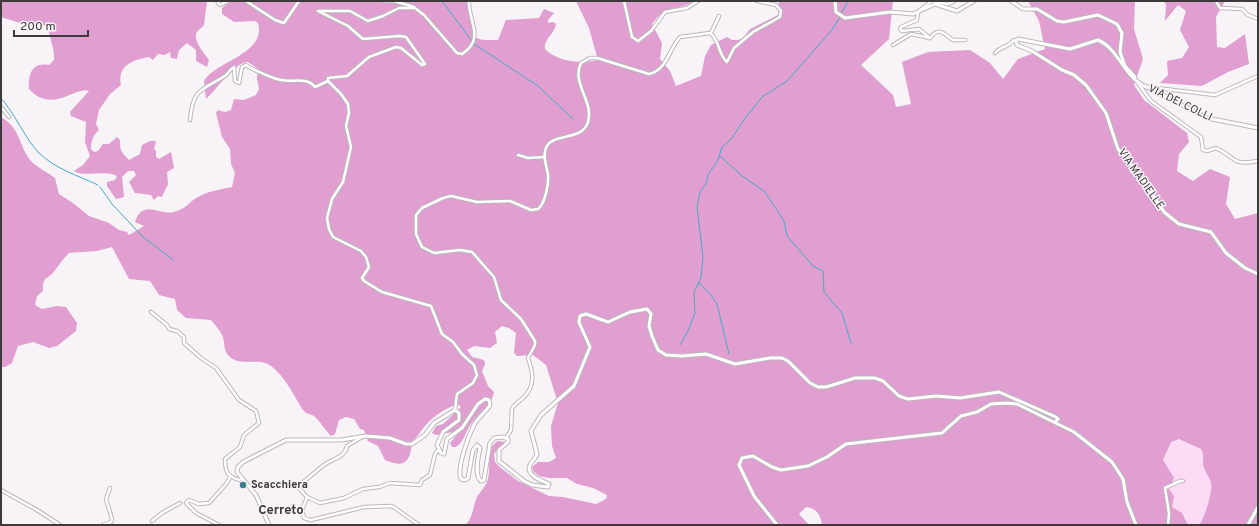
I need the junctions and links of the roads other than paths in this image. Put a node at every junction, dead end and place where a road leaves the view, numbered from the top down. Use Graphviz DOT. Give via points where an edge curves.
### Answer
graph roads {
  1 [pos="217,1"];
  2 [pos="228,1"];
  3 [pos="246,1"];
  4 [pos="299,1"];
  5 [pos="383,1"];
  6 [pos="469,1"];
  7 [pos="624,1"];
  8 [pos="698,1"];
  9 [pos="757,1"];
  10 [pos="835,1"];
  11 [pos="955,1"];
  12 [pos="974,1"];
  13 [pos="1011,1"];
  14 [pos="1216,1"];
  15 [pos="418,9"];
  16 [pos="917,13"];
  17 [pos="719,16"];
  18 [pos="1258,19"];
  19 [pos="711,33"];
  20 [pos="930,38"];
  21 [pos="965,40"];
  22 [pos="1016,41"];
  23 [pos="893,45"];
  24 [pos="995,53"];
  25 [pos="1258,76"];
  26 [pos="328,81"];
  27 [pos="1138,82"];
  28 [pos="1146,87"];
  29 [pos="1,107"];
  30 [pos="9,117"];
  31 [pos="190,120"];
  32 [pos="1258,128"];
  33 [pos="518,155"];
  34 [pos="544,157"];
  35 [pos="1258,161"];
  36 [pos="1258,274"];
  37 [pos="151,312"];
  38 [pos="455,410"];
  39 [pos="1055,422"];
  40 [pos="362,436"];
  41 [pos="506,438"];
  42 [pos="438,450"];
  43 [pos="230,477"];
  44 [pos="241,479"];
  45 [pos="1183,481"];
  46 [pos="110,488"];
  47 [pos="1,490"];
  48 [pos="307,497"];
  49 [pos="180,503"];
  50 [pos="1258,507"];
  51 [pos="152,521"];
  52 [pos="60,525"];
  53 [pos="103,525"];
  54 [pos="219,525"];
  55 [pos="269,525"];
  56 [pos="419,525"];
  57 [pos="777,525"];
  58 [pos="1136,525"];
  59 [pos="1168,525"];
  60 [pos="1248,525"];
  1 -- 2 [label="street" via="220,5"];
  3 -- 4 [label="street" via="284,23"];
  5 -- 15 [label="street"];
  6 -- 15 [label="street" via="476,37 462,54 457,53"];
  7 -- 8 [label="street" via="632,37 638,41 666,12 687,8"];
  9 -- 19 [label="street" via="776,5 780,17 753,32 734,48 727,62"];
  10 -- 16 [label="street" via="836,12 842,17 890,12"];
  11 -- 16 [label="street" via="948,4 932,1"];
  12 -- 16 [label="street" via="957,11 935,4"];
  13 -- 28 [label="street, VIA DEI COLLI" via="1023,9 1037,9 1057,21 1064,22 1098,15 1117,24 1122,33 1120,52 1125,66"];
  14 -- 18 [label="street" via="1220,8 1242,9"];
  15 -- 26 [label="street" via="399,8 368,21 350,11 318,10 348,26 363,39 406,37 425,64 422,65 401,48 396,47 369,57 347,76 331,77"];
  16 -- 20 [label="street" via="917,20 900,29 919,29"];
  17 -- 19 [label="street"];
  19 -- 34 [label="street" via="680,37 663,65 656,72 649,74 597,58 590,58 581,63 578,78 588,108 588,122 577,134 551,142 546,147"];
  20 -- 21 [label="street" via="938,32 947,33 953,40"];
  20 -- 23 [label="street" via="911,34"];
  22 -- 24 [label="street"];
  22 -- 27 [label="street" via="1018,39 1046,43 1070,49 1098,40 1110,47 1128,74"];
  22 -- 36 [label="street, VIA MADIELLE" via="1017,45 1074,75 1086,85 1106,113 1118,149 1141,176 1164,212 1179,224 1211,232 1226,253 1245,268"];
  25 -- 28 [label="street" via="1215,94"];
  26 -- 31 [label="street" via="316,87 305,80 280,80 246,65 242,67 238,83 235,81 234,67 226,75 198,92 194,98"];
  26 -- 38 [label="street" via="348,104 346,126 351,147 343,182 332,199 327,218 329,230 333,236 355,247 366,257 369,267 362,278 364,281 382,292 430,306 442,334 474,365 477,375 475,380 457,394"];
  27 -- 28 [label="street"];
  27 -- 35 [label="street" via="1151,101 1201,137 1203,150 1216,148 1243,164"];
  28 -- 32 [label="street, VIA DEI COLLI" via="1207,118"];
  29 -- 30 [label="street"];
  33 -- 34 [label="street" via="528,158"];
  34 -- 41 [label="street" via="549,180 538,209 531,210 510,201 477,202 448,196 422,208 415,220 418,243 425,250 434,253 468,250 482,261 496,280 501,300 522,319 535,341 528,358 532,384 512,409 511,430"];
  37 -- 43 [label="street" via="169,329 184,337 184,343 216,368 239,400 258,414 259,423 244,435 238,450 226,457 226,473"];
  38 -- 40 [label="street" via="434,423 425,435 412,444 390,438"];
  38 -- 42 [label="street" via="459,413 459,420 443,432 436,445"];
  39 -- 41 [label="street" via="1058,419 1056,416 1000,392 960,398 936,396 908,399 899,396 875,378 855,378 826,388 818,387 782,358 735,364 706,354 666,355 658,350 652,336 649,326 650,311 642,309 608,322 586,314 578,319 590,347 577,380 571,390 541,415 531,431 537,457 530,465 530,470 537,479 550,486 527,483 501,463 498,454 508,442"];
  39 -- 57 [label="street" via="1017,404 996,403 978,412 961,416 942,433 846,444 808,466 781,470 753,456 742,458 739,465 748,485"];
  39 -- 58 [label="street" via="1074,432 1112,462 1123,479 1126,502"];
  40 -- 44 [label="street" via="341,440 281,441 238,466 237,472"];
  40 -- 48 [label="street" via="347,446 346,451 338,458 328,462 297,486"];
  41 -- 42 [label="street" via="494,438 490,443 484,480 481,481 478,477 477,459 480,448 477,445 473,450 468,478 461,479 460,471 470,433 490,405 489,400 485,399 478,404 462,428 447,439 444,454"];
  42 -- 48 [label="street" via="430,475 422,480 420,485 390,483 320,503"];
  43 -- 44 [label="street"];
  43 -- 54 [label="street" via="209,504 189,500 186,504 196,513"];
  44 -- 55 [label="street" via="256,495"];
  45 -- 59 [label="street" via="1165,488"];
  46 -- 53 [label="street" via="106,499 112,519"];
  47 -- 52 [label="street"];
  48 -- 56 [label="street" via="302,510 307,520 364,507 392,506"];
  49 -- 51 [label="street"];
  50 -- 60 [label="street"];
}
